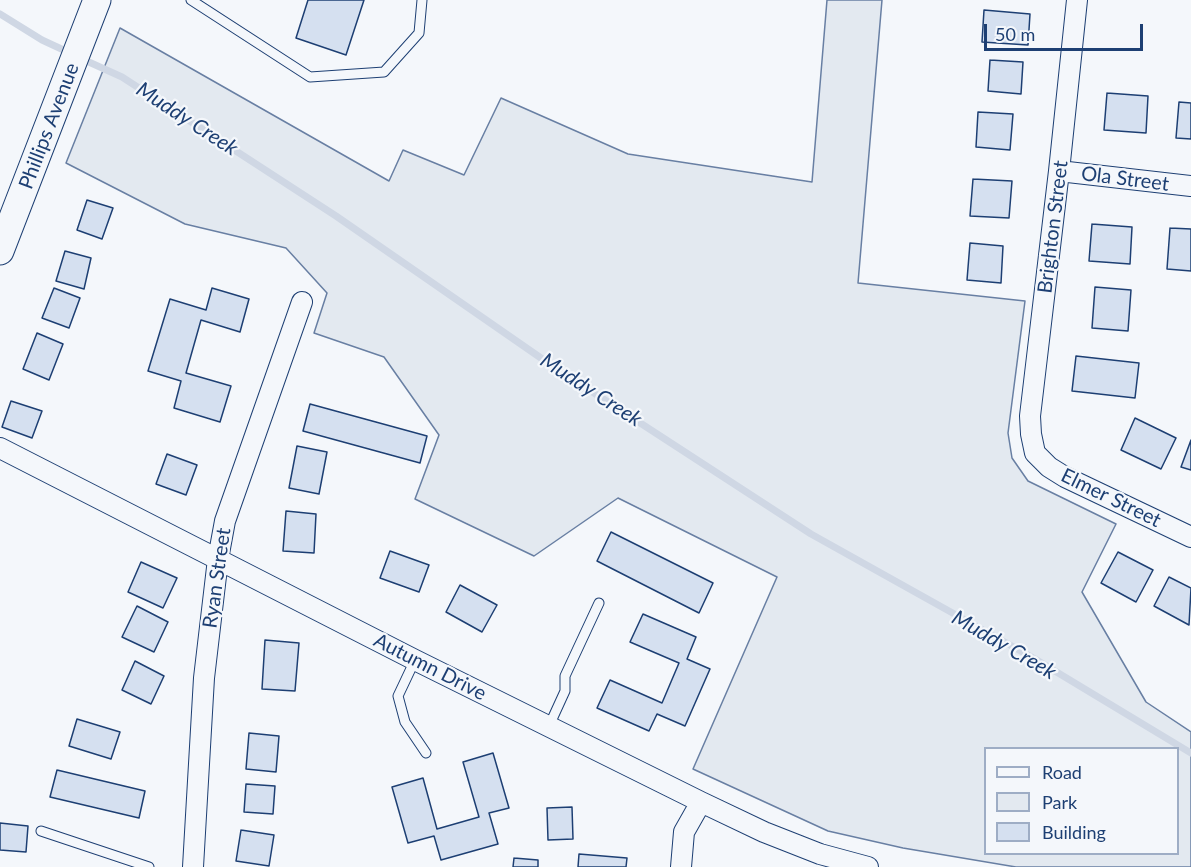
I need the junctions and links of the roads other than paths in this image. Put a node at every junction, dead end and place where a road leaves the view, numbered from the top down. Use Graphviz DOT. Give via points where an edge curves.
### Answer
graph roads {
  1 [pos="190,0"];
  2 [pos="422,0"];
  3 [pos="1077,0"];
  4 [pos="93,10"];
  5 [pos="1059,171"];
  6 [pos="1191,186"];
  7 [pos="3,237"];
  8 [pos="302,302"];
  9 [pos="0,448"];
  10 [pos="1035,453"];
  11 [pos="1191,537"];
  12 [pos="218,559"];
  13 [pos="599,603"];
  14 [pos="415,660"];
  15 [pos="549,726"];
  16 [pos="426,753"];
  17 [pos="701,802"];
  18 [pos="41,831"];
  19 [pos="148,867"];
  20 [pos="194,867"];
  21 [pos="681,867"];
  22 [pos="868,867"];
  1 -- 2 [label="lane" via="310,77 384,72 419,33"];
  3 -- 5 [label="street, Brighton Street"];
  4 -- 7 [label="street, Phillips Avenue"];
  5 -- 6 [label="street, Ola Street"];
  5 -- 10 [label="street, Brighton Street" via="1030,416"];
  8 -- 12 [label="street, Ryan Street" via="225,521"];
  9 -- 12 [label="street, Autumn Drive"];
  10 -- 11 [label="street, Elmer Street" via="1065,477"];
  12 -- 14 [label="street, Autumn Drive"];
  12 -- 20 [label="street, Ryan Street" via="204,678"];
  13 -- 15 [label="lane" via="565,676 565,691"];
  14 -- 15 [label="street, Autumn Drive"];
  14 -- 16 [label="lane" via="398,696 405,722"];
  15 -- 17 [label="street, Autumn Drive"];
  17 -- 21 [label="street" via="684,832"];
  17 -- 22 [label="street, Autumn Drive" via="773,836"];
  18 -- 19 [label="lane"];
}
